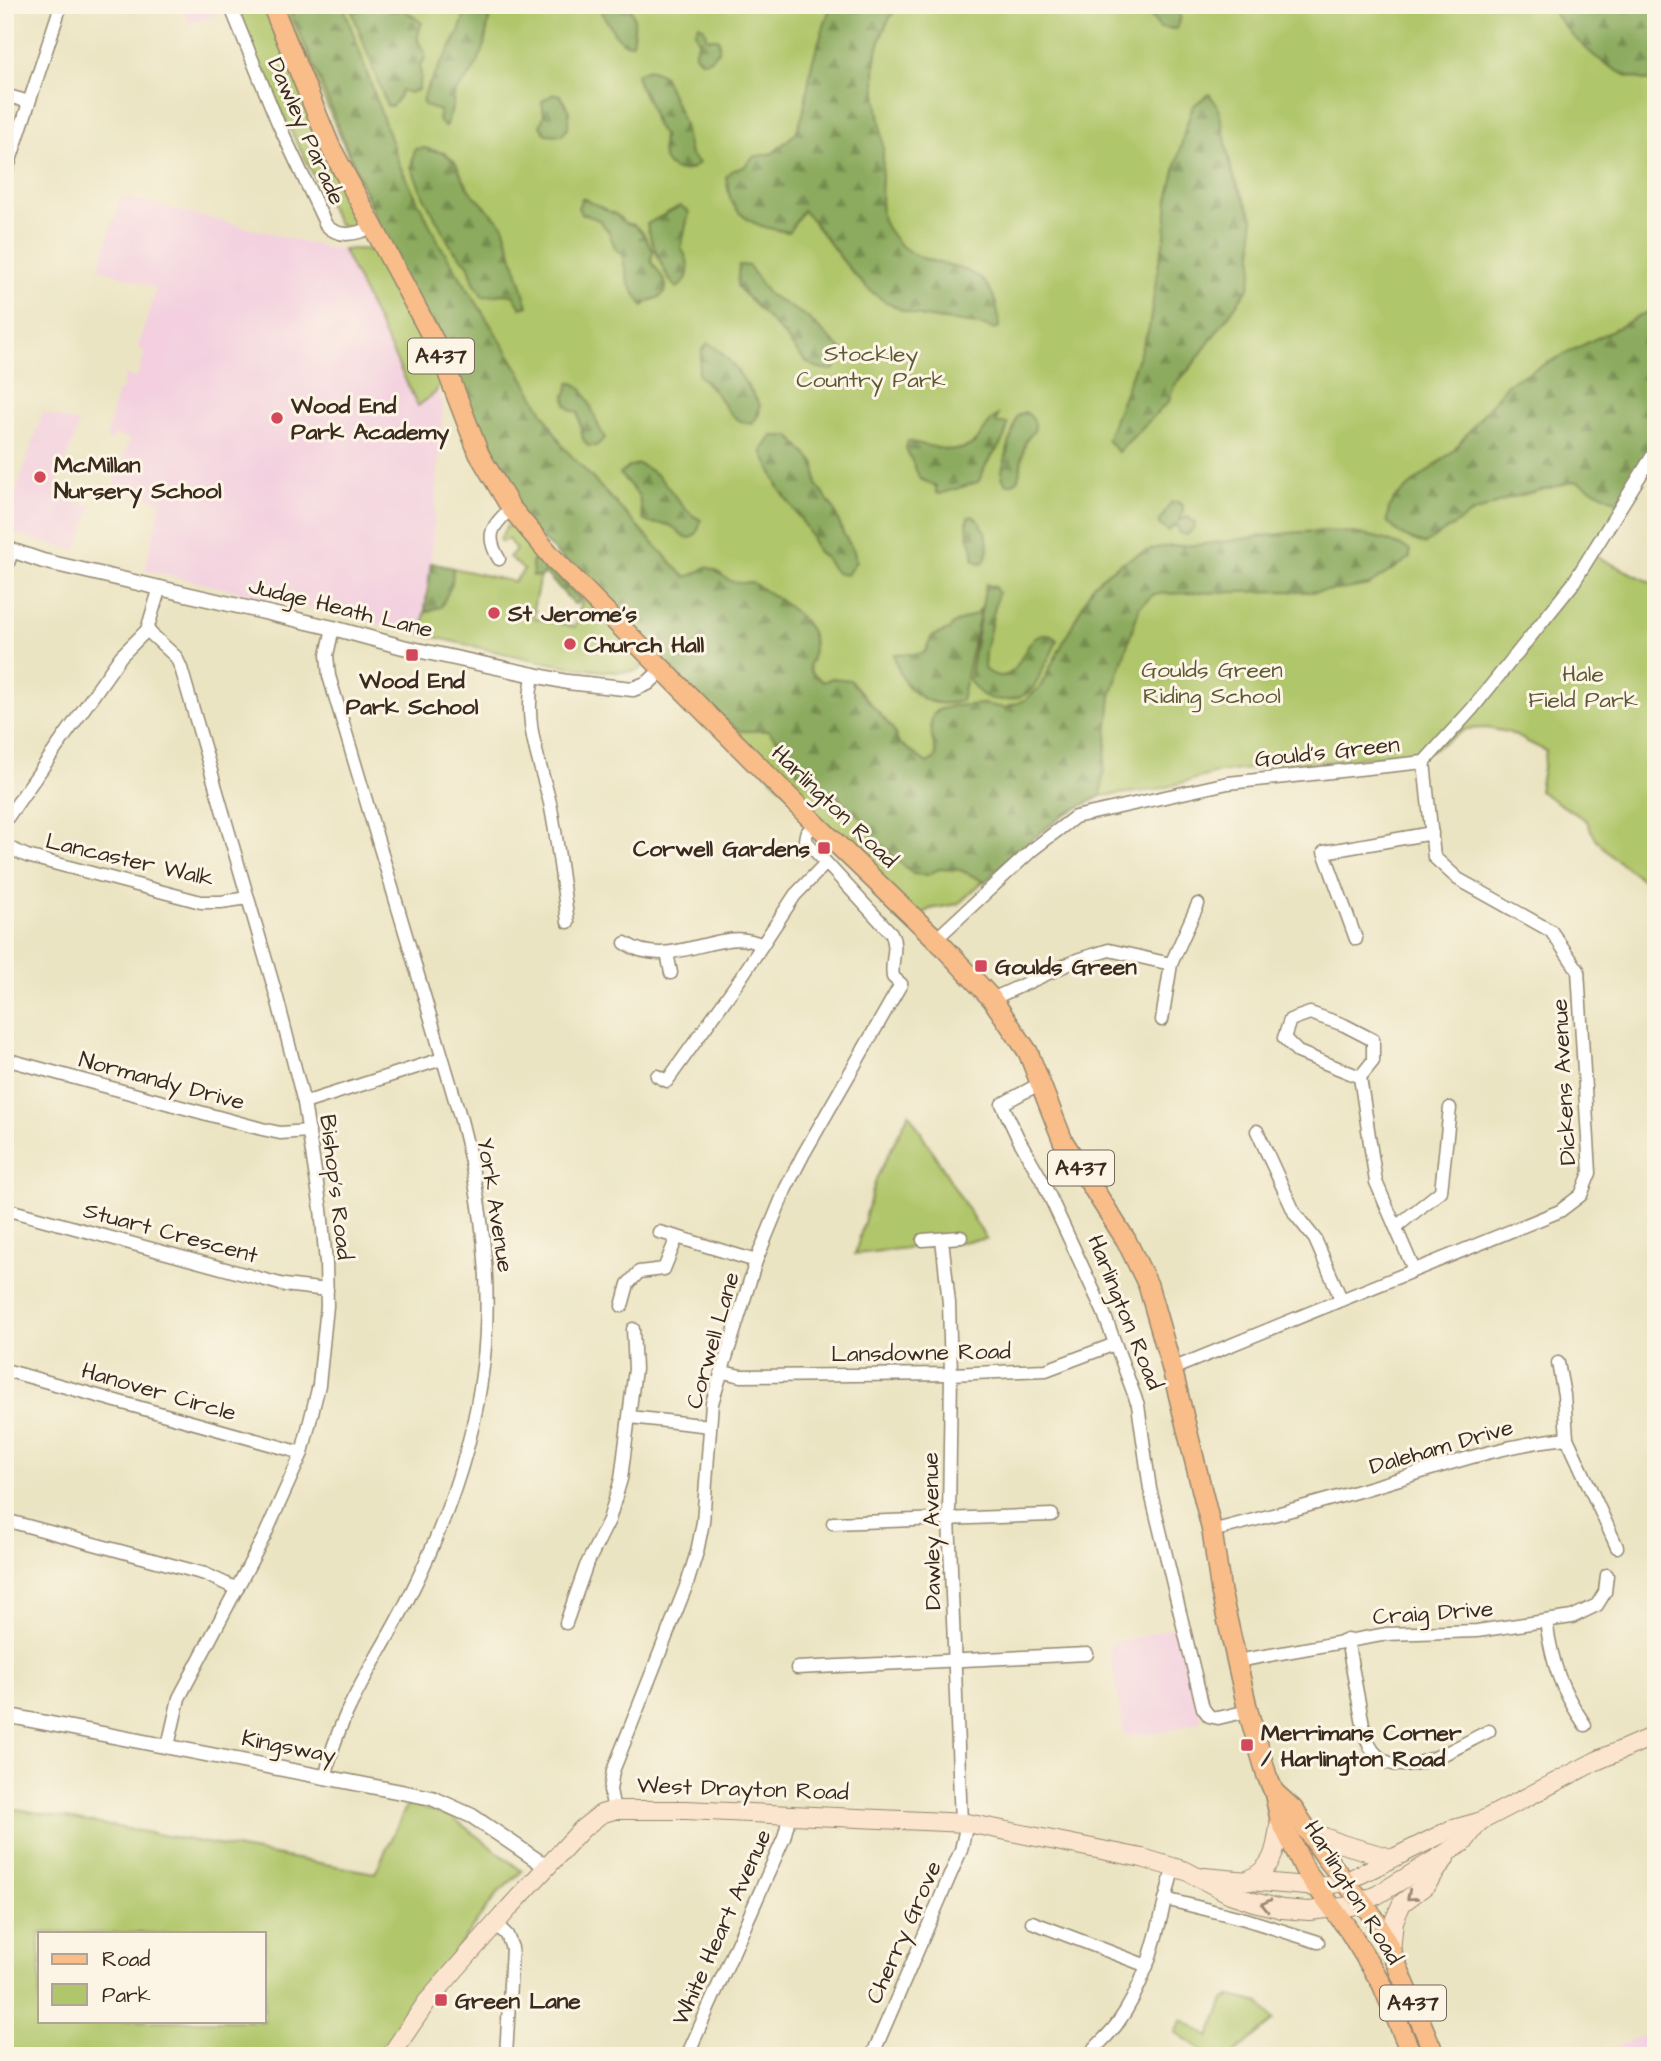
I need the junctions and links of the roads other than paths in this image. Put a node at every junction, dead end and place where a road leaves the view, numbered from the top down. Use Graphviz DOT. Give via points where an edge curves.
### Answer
graph roads {
  1 [pos="61,5"];
  2 [pos="230,5"];
  3 [pos="272,5"];
  4 [pos="5,95"];
  5 [pos="29,102"];
  6 [pos="5,176"];
  7 [pos="373,227"];
  8 [pos="1656,450"];
  9 [pos="511,508"];
  10 [pos="8,549"];
  11 [pos="499,559"];
  12 [pos="5,573"];
  13 [pos="160,587"];
  14 [pos="333,628"];
  15 [pos="147,630"];
  16 [pos="664,668"];
  17 [pos="533,676"];
  18 [pos="1424,762"];
  19 [pos="5,821"];
  20 [pos="815,823"];
  21 [pos="1432,833"];
  22 [pos="5,846"];
  23 [pos="826,863"];
  24 [pos="248,898"];
  25 [pos="1198,904"];
  26 [pos="568,922"];
  27 [pos="936,939"];
  28 [pos="1356,939"];
  29 [pos="625,943"];
  30 [pos="762,945"];
  31 [pos="667,953"];
  32 [pos="1171,964"];
  33 [pos="671,973"];
  34 [pos="992,999"];
  35 [pos="1162,1020"];
  36 [pos="5,1059"];
  37 [pos="442,1059"];
  38 [pos="657,1076"];
  39 [pos="1360,1077"];
  40 [pos="1041,1083"];
  41 [pos="304,1103"];
  42 [pos="1450,1108"];
  43 [pos="309,1130"];
  44 [pos="1257,1131"];
  45 [pos="5,1209"];
  46 [pos="1395,1227"];
  47 [pos="659,1232"];
  48 [pos="677,1237"];
  49 [pos="961,1237"];
  50 [pos="942,1239"];
  51 [pos="923,1240"];
  52 [pos="756,1261"];
  53 [pos="1414,1270"];
  54 [pos="327,1290"];
  55 [pos="1341,1299"];
  56 [pos="622,1306"];
  57 [pos="634,1329"];
  58 [pos="1115,1344"];
  59 [pos="1558,1363"];
  60 [pos="1172,1369"];
  61 [pos="5,1370"];
  62 [pos="723,1372"];
  63 [pos="951,1374"];
  64 [pos="630,1417"];
  65 [pos="710,1426"];
  66 [pos="1567,1438"];
  67 [pos="302,1453"];
  68 [pos="1052,1515"];
  69 [pos="949,1517"];
  70 [pos="5,1520"];
  71 [pos="833,1523"];
  72 [pos="1212,1531"];
  73 [pos="1617,1547"];
  74 [pos="1607,1575"];
  75 [pos="237,1590"];
  76 [pos="1546,1622"];
  77 [pos="566,1623"];
  78 [pos="1347,1640"];
  79 [pos="1087,1654"];
  80 [pos="956,1661"];
  81 [pos="1237,1661"];
  82 [pos="797,1668"];
  83 [pos="1248,1711"];
  84 [pos="5,1715"];
  85 [pos="1585,1725"];
  86 [pos="1489,1731"];
  87 [pos="1656,1735"];
  88 [pos="168,1746"];
  89 [pos="326,1776"];
  90 [pos="1274,1792"];
  91 [pos="614,1810"];
  92 [pos="790,1814"];
  93 [pos="1280,1819"];
  94 [pos="1479,1822"];
  95 [pos="964,1823"];
  96 [pos="1306,1830"];
  97 [pos="1451,1851"];
  98 [pos="1391,1858"];
  99 [pos="1174,1866"];
  100 [pos="547,1867"];
  101 [pos="1199,1876"];
  102 [pos="1248,1880"];
  103 [pos="1345,1882"];
  104 [pos="1317,1887"];
  105 [pos="1165,1899"];
  106 [pos="1362,1902"];
  107 [pos="1334,1910"];
  108 [pos="1032,1922"];
  109 [pos="496,1924"];
  110 [pos="1318,1942"];
  111 [pos="1391,1951"];
  112 [pos="1147,1966"];
  113 [pos="390,2056"];
  114 [pos="506,2056"];
  115 [pos="687,2056"];
  116 [pos="872,2056"];
  117 [pos="1088,2056"];
  118 [pos="1412,2056"];
  119 [pos="1434,2056"];
  1 -- 5 [label="street"];
  2 -- 7 [label="street, Dawley Parade" via="326,225 343,234"];
  3 -- 7 [label="main road, A437" via="324,134"];
  4 -- 5 [label="street"];
  5 -- 6 [label="street"];
  7 -- 9 [label="main road, A437" via="439,350 479,454"];
  8 -- 18 [label="street, Gould's Green" via="1573,585"];
  9 -- 11 [label="street" via="491,533"];
  9 -- 16 [label="main road, A437" via="553,558"];
  10 -- 12 [label="street"];
  10 -- 13 [label="street, Judge Heath Lane"];
  13 -- 14 [label="street, Judge Heath Lane"];
  13 -- 15 [label="street"];
  14 -- 17 [label="street, Judge Heath Lane"];
  14 -- 37 [label="street, York Avenue" via="327,655 329,676"];
  15 -- 19 [label="street" via="121,656"];
  15 -- 24 [label="street, Bishop's Road" via="176,657 181,668"];
  16 -- 17 [label="street, Judge Heath Lane" via="633,689"];
  16 -- 20 [label="main road, Harlington Road / A437"];
  17 -- 26 [label="street" via="528,704 532,739 549,802 559,904"];
  18 -- 21 [label="street, Dickens Avenue"];
  18 -- 27 [label="street, Gould's Green" via="1228,783 1075,817 1031,850"];
  20 -- 23 [label="street" via="806,840"];
  20 -- 27 [label="main road, Harlington Road / A437"];
  21 -- 28 [label="street" via="1324,852"];
  21 -- 53 [label="street, Dickens Avenue" via="1434,857 1458,879 1551,931 1578,970 1590,1173 1581,1195 1560,1211"];
  22 -- 24 [label="street, Lancaster Walk" via="27,856 201,902"];
  23 -- 30 [label="street" via="795,895"];
  23 -- 52 [label="street, Corwell Lane" via="891,933 895,942 892,977 901,984 803,1155"];
  24 -- 41 [label="street, Bishop's Road"];
  25 -- 32 [label="street"];
  27 -- 34 [label="main road, Harlington Road / A437"];
  29 -- 31 [label="street" via="646,952"];
  30 -- 31 [label="street" via="744,938"];
  30 -- 38 [label="street" via="667,1081"];
  31 -- 33 [label="street"];
  32 -- 34 [label="street" via="1109,950"];
  32 -- 35 [label="street"];
  34 -- 40 [label="main road, Harlington Road / A437" via="1028,1052"];
  36 -- 43 [label="street, Normandy Drive" via="279,1133"];
  37 -- 41 [label="street"];
  37 -- 89 [label="street, York Avenue" via="470,1153 484,1237 488,1304 480,1392 462,1467 440,1530 336,1735"];
  39 -- 39 [label="street" via="1373,1061 1373,1040 1310,1013 1290,1020 1284,1038 1298,1052"];
  39 -- 46 [label="street" via="1376,1182"];
  40 -- 58 [label="street, Harlington Road" via="1002,1104 1043,1182"];
  40 -- 60 [label="main road, Harlington Road / A437" via="1063,1141 1126,1240 1148,1285"];
  41 -- 43 [label="street, Bishop's Road"];
  42 -- 46 [label="street" via="1441,1191"];
  43 -- 54 [label="street, Bishop's Road" via="323,1219"];
  44 -- 55 [label="street" via="1295,1214 1315,1239"];
  45 -- 54 [label="street, Stuart Crescent" via="284,1285"];
  46 -- 53 [label="street"];
  47 -- 48 [label="street"];
  48 -- 52 [label="street"];
  48 -- 56 [label="street" via="664,1269 639,1272 628,1284"];
  49 -- 50 [label="street"];
  50 -- 51 [label="street"];
  50 -- 63 [label="street, Dawley Avenue"];
  52 -- 62 [label="street, Corwell Lane"];
  53 -- 55 [label="street, Dickens Avenue"];
  54 -- 67 [label="street, Bishop's Road" via="320,1377"];
  55 -- 60 [label="street, Dickens Avenue"];
  57 -- 64 [label="street"];
  58 -- 63 [label="street, Lansdowne Road" via="1046,1370"];
  58 -- 83 [label="street, Harlington Road" via="1138,1405 1150,1489 1203,1708 1218,1718"];
  59 -- 66 [label="street"];
  60 -- 72 [label="main road, Harlington Road / A437"];
  61 -- 67 [label="street, Hanover Circle"];
  62 -- 63 [label="street, Lansdowne Road" via="741,1376"];
  62 -- 65 [label="street, Corwell Lane"];
  63 -- 69 [label="street, Dawley Avenue"];
  64 -- 65 [label="street"];
  64 -- 77 [label="street" via="609,1520 578,1583"];
  65 -- 91 [label="street, Corwell Lane" via="701,1536 687,1584 613,1771"];
  66 -- 72 [label="street, Daleham Drive" via="1469,1458"];
  66 -- 73 [label="street"];
  67 -- 75 [label="street, Bishop's Road"];
  68 -- 69 [label="street"];
  69 -- 71 [label="street"];
  69 -- 80 [label="street, Dawley Avenue"];
  70 -- 75 [label="street" via="205,1574"];
  72 -- 81 [label="main road, Harlington Road / A437"];
  74 -- 76 [label="street, Craig Drive" via="1597,1605"];
  75 -- 88 [label="street, Bishop's Road" via="179,1698"];
  76 -- 78 [label="street, Craig Drive" via="1477,1632"];
  76 -- 85 [label="street" via="1557,1674"];
  78 -- 81 [label="street, Craig Drive"];
  78 -- 86 [label="street" via="1365,1735 1382,1759 1415,1765"];
  79 -- 80 [label="street"];
  80 -- 82 [label="street"];
  80 -- 95 [label="street, Dawley Avenue"];
  81 -- 83 [label="main road, Harlington Road / A437"];
  83 -- 90 [label="main road, Harlington Road / A437"];
  84 -- 88 [label="street, Kingsway"];
  87 -- 94 [label="main road, West Drayton Road"];
  88 -- 89 [label="street, Kingsway"];
  89 -- 100 [label="street, Kingsway" via="448,1803"];
  90 -- 93 [label="main road, Harlington Road / A437"];
  90 -- 96 [label="main road, Harlington Road / A437" via="1293,1809"];
  91 -- 92 [label="main road, West Drayton Road"];
  91 -- 100 [label="main road, West Drayton Road" via="595,1818"];
  92 -- 95 [label="main road, West Drayton Road"];
  92 -- 115 [label="street, White Heart Avenue" via="784,1838"];
  93 -- 102 [label="main road" via="1270,1861"];
  93 -- 104 [label="main road, Harlington Road / A437"];
  94 -- 97 [label="main road, West Drayton Road"];
  94 -- 98 [label="main road, West Drayton Road" via="1450,1830"];
  95 -- 99 [label="main road, West Drayton Road"];
  95 -- 116 [label="street, Cherry Grove" via="961,1850"];
  96 -- 98 [label="main road"];
  96 -- 103 [label="main road, Harlington Road / A437"];
  97 -- 106 [label="main road, West Drayton Road"];
  97 -- 111 [label="main road, West Drayton Road, one-way" via="1426,1885 1402,1903 1394,1921"];
  98 -- 103 [label="main road, West Drayton Road"];
  99 -- 101 [label="main road, West Drayton Road"];
  99 -- 105 [label="street"];
  100 -- 109 [label="main road, West Drayton Road"];
  101 -- 102 [label="main road, West Drayton Road"];
  107 -- 101 [label="main road, West Drayton Road, one-way" via="1254,1902"];
  102 -- 104 [label="main road, West Drayton Road"];
  103 -- 104 [label="main road, West Drayton Road"];
  103 -- 106 [label="main road, Harlington Road / A437"];
  104 -- 107 [label="main road, Harlington Road / A437"];
  105 -- 110 [label="street"];
  105 -- 112 [label="street"];
  106 -- 107 [label="main road, West Drayton Road"];
  106 -- 111 [label="main road, Harlington Road / A437"];
  107 -- 118 [label="main road, Harlington Road / A437" via="1382,1984"];
  108 -- 112 [label="street"];
  109 -- 113 [label="main road, West Drayton Road" via="426,2003"];
  109 -- 114 [label="street" via="512,1948"];
  111 -- 119 [label="main road, Harlington Road / A437"];
  112 -- 117 [label="street" via="1117,2024"];
}
